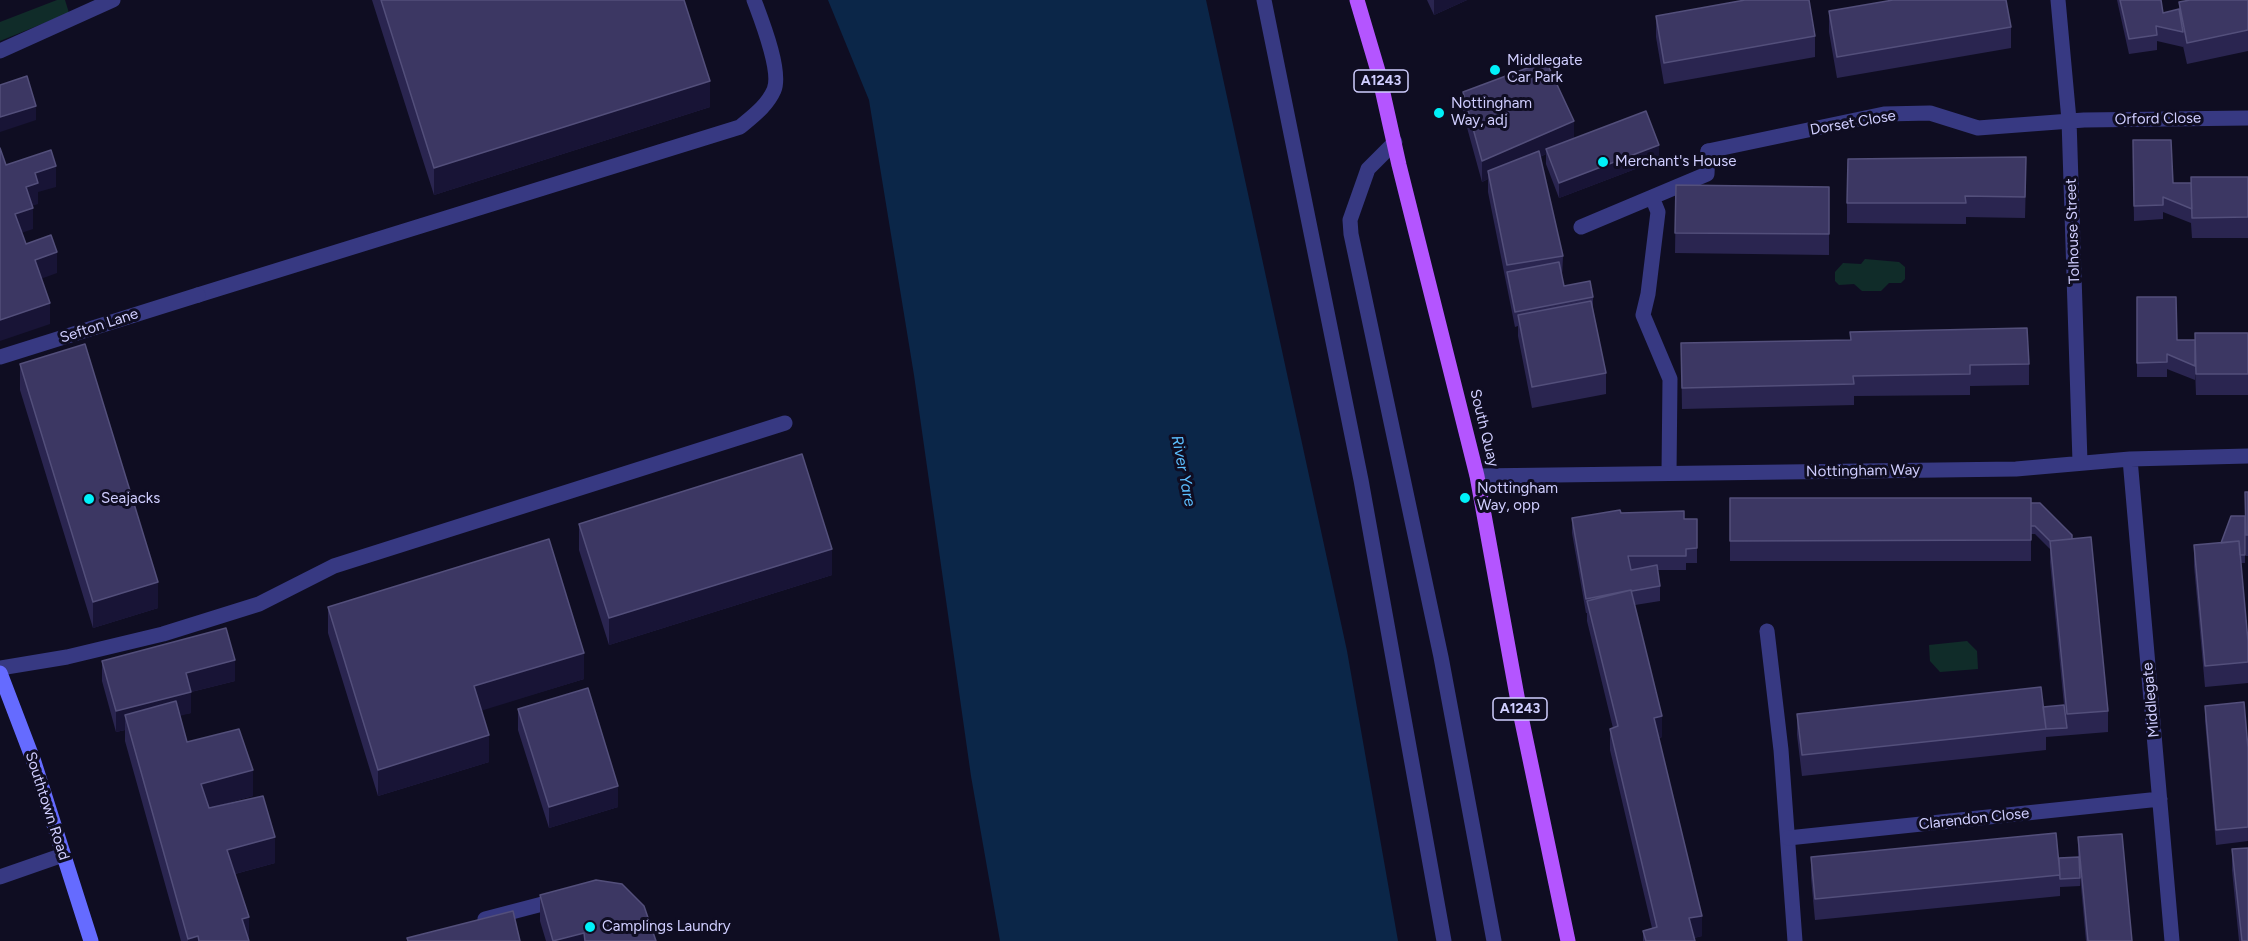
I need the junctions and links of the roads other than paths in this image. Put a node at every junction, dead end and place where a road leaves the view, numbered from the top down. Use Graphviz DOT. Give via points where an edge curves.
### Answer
graph roads {
  1 [pos="113,0"];
  2 [pos="754,0"];
  3 [pos="1264,0"];
  4 [pos="1357,0"];
  5 [pos="2058,0"];
  6 [pos="0,51"];
  7 [pos="2248,118"];
  8 [pos="2069,120"];
  9 [pos="1395,142"];
  10 [pos="1652,197"];
  11 [pos="1581,227"];
  12 [pos="0,357"];
  13 [pos="785,423"];
  14 [pos="2248,456"];
  15 [pos="2130,459"];
  16 [pos="2080,462"];
  17 [pos="1669,473"];
  18 [pos="1477,476"];
  19 [pos="1767,631"];
  20 [pos="0,668"];
  21 [pos="0,673"];
  22 [pos="2160,799"];
  23 [pos="1788,838"];
  24 [pos="63,855"];
  25 [pos="0,877"];
  26 [pos="550,902"];
  27 [pos="467,924"];
  28 [pos="91,941"];
  29 [pos="1444,941"];
  30 [pos="1494,941"];
  31 [pos="1568,941"];
  32 [pos="1795,941"];
  33 [pos="2172,941"];
  1 -- 6 [label="street"];
  2 -- 12 [label="street, Sefton Lane" via="771,48 776,87 764,108 740,127"];
  3 -- 29 [label="street" via="1363,491"];
  4 -- 9 [label="main road, South Quay / A1243"];
  5 -- 8 [label="street, Tolhouse Street"];
  7 -- 8 [label="street, Orford Close"];
  8 -- 10 [label="street, Dorset Close" via="1978,128 1930,113 1884,114 1708,151 1707,174"];
  8 -- 16 [label="street, Tolhouse Street"];
  9 -- 18 [label="main road, South Quay / A1243"];
  9 -- 30 [label="street" via="1368,169 1350,220 1351,234 1441,657"];
  10 -- 11 [label="street"];
  10 -- 17 [label="street" via="1658,212 1643,315 1670,379"];
  13 -- 20 [label="street" via="334,566 259,604 163,634"];
  14 -- 15 [label="street, Nottingham Way"];
  15 -- 16 [label="street, Nottingham Way"];
  15 -- 22 [label="street, Middlegate"];
  16 -- 17 [label="street, Nottingham Way" via="2016,469"];
  17 -- 18 [label="street, Nottingham Way"];
  18 -- 31 [label="main road, South Quay / A1243" via="1519,707"];
  19 -- 23 [label="street"];
  21 -- 24 [label="street, Southtown Road" via="34,762"];
  22 -- 23 [label="street, Clarendon Close"];
  22 -- 33 [label="street, Middlegate"];
  23 -- 32 [label="street"];
  24 -- 25 [label="street"];
  24 -- 28 [label="street, Southtown Road"];
  26 -- 27 [label="street"];
}
